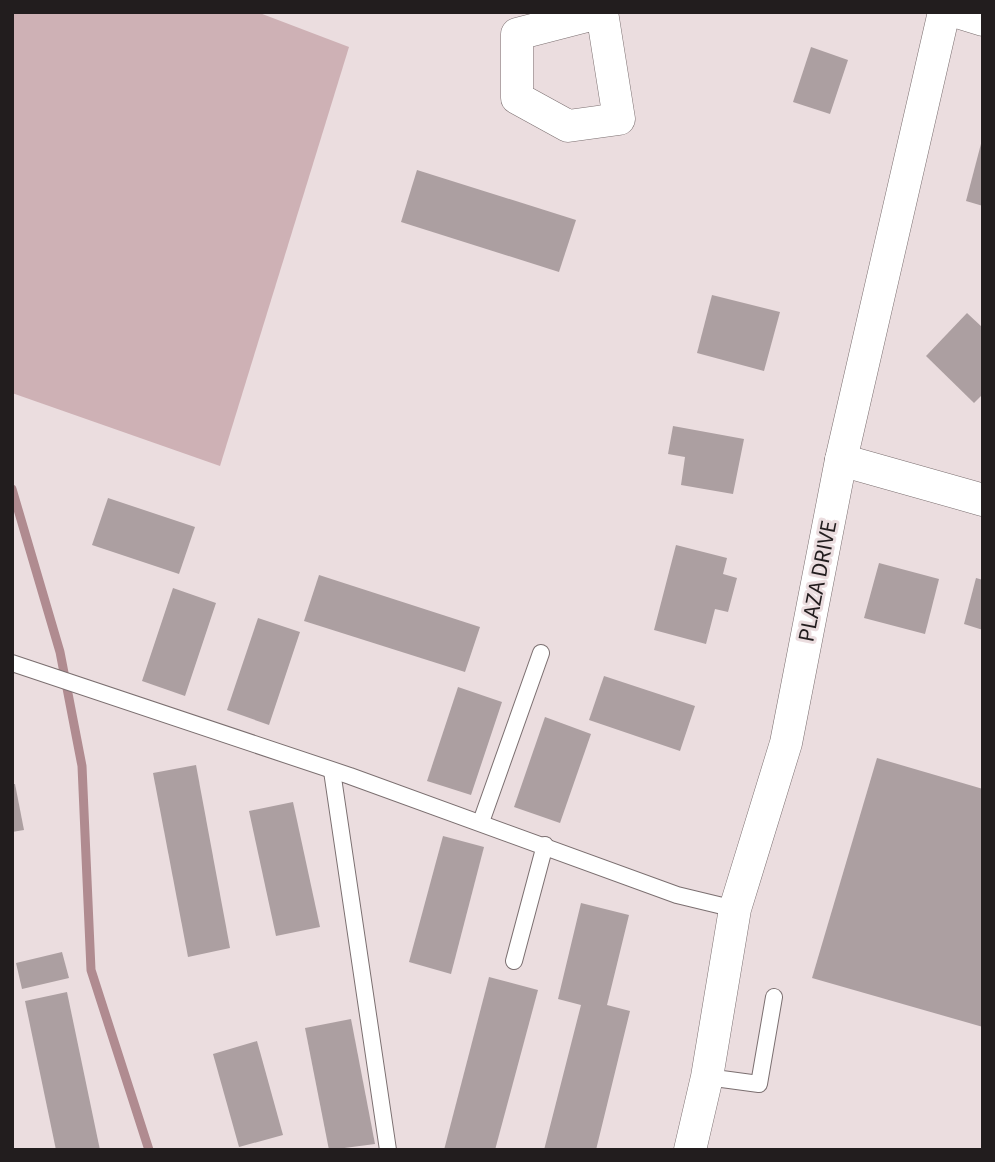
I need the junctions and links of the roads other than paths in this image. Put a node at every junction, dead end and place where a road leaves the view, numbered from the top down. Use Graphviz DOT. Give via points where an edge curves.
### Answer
graph roads {
  1 [pos="602,12"];
  2 [pos="944,12"];
  3 [pos="957,12"];
  4 [pos="983,20"];
  5 [pos="841,460"];
  6 [pos="983,500"];
  7 [pos="541,653"];
  8 [pos="12,663"];
  9 [pos="332,771"];
  10 [pos="481,822"];
  11 [pos="545,845"];
  12 [pos="736,909"];
  13 [pos="514,961"];
  14 [pos="774,997"];
  15 [pos="707,1077"];
  16 [pos="388,1150"];
  17 [pos="690,1150"];
  1 -- 1 [label="street" via="619,119 568,125 517,98 517,34"];
  2 -- 5 [label="street, PLAZA DRIVE"];
  3 -- 4 [label="street"];
  5 -- 6 [label="street"];
  5 -- 12 [label="street, PLAZA DRIVE" via="786,743"];
  7 -- 10 [label="lane"];
  8 -- 9 [label="lane"];
  9 -- 10 [label="lane"];
  9 -- 16 [label="lane"];
  10 -- 11 [label="lane"];
  11 -- 12 [label="lane" via="677,895"];
  11 -- 13 [label="lane"];
  12 -- 15 [label="street, PLAZA DRIVE"];
  14 -- 15 [label="lane" via="759,1084"];
  15 -- 17 [label="street, PLAZA DRIVE"];
}
